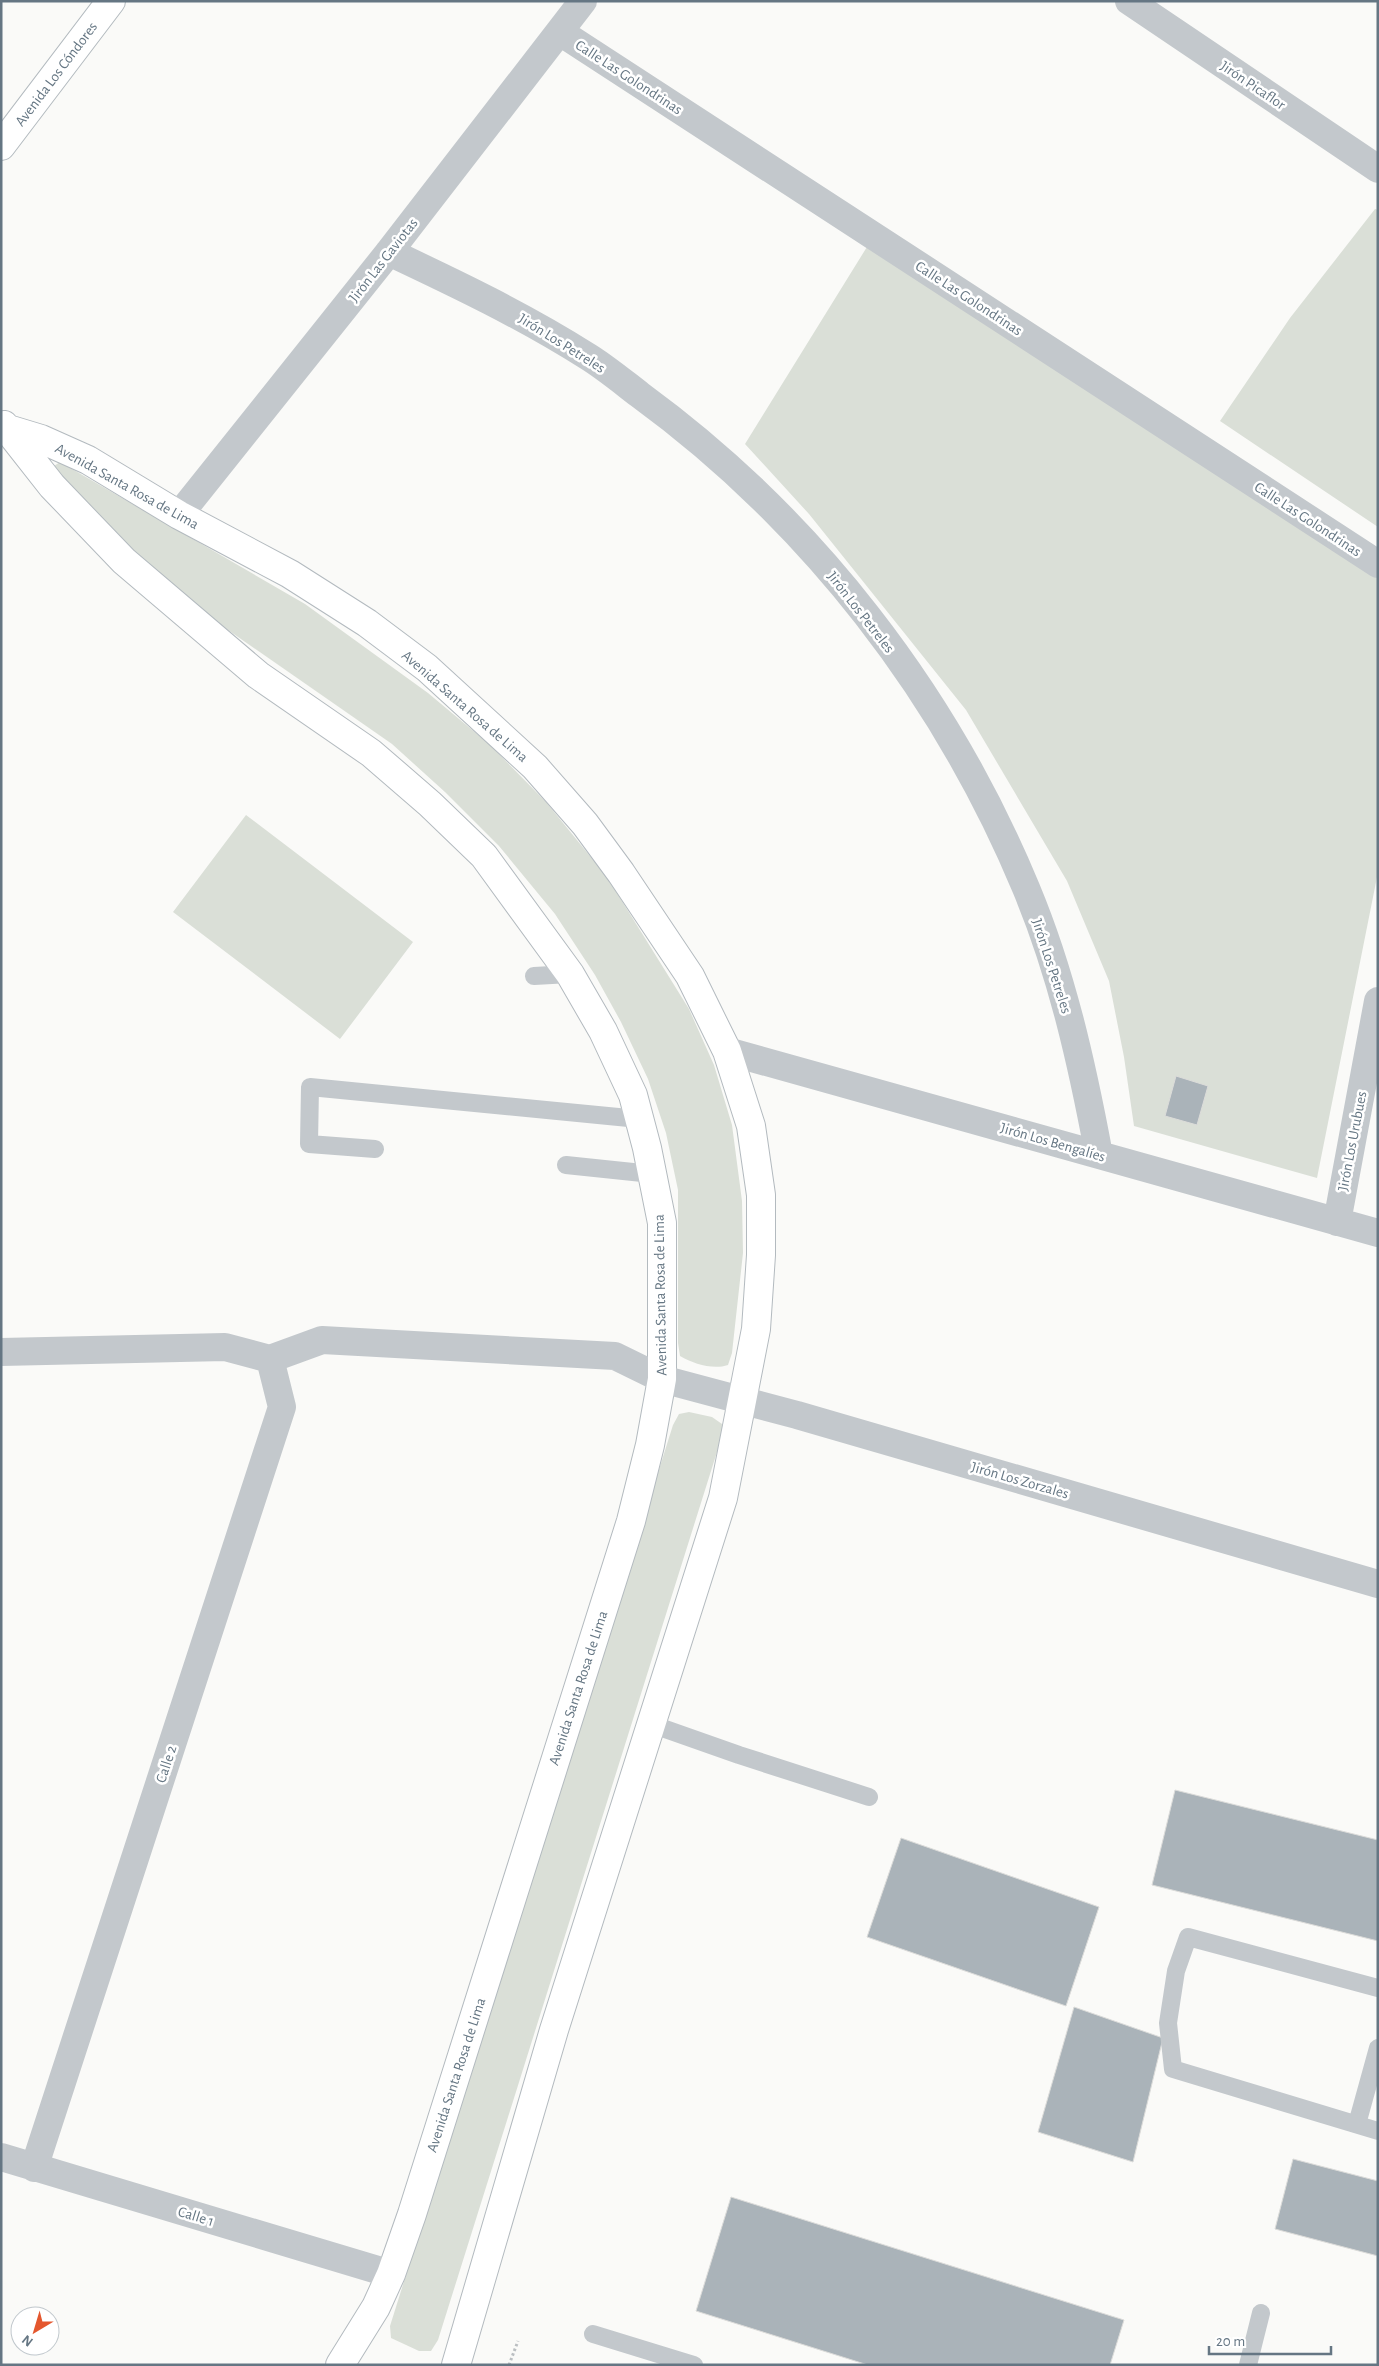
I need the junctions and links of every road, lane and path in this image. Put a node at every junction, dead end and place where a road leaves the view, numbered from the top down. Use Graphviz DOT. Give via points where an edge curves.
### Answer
graph roads {
  1 [pos="110,1"];
  2 [pos="582,1"];
  3 [pos="1129,1"];
  4 [pos="560,32"];
  5 [pos="1,146"];
  6 [pos="1378,169"];
  7 [pos="389,252"];
  8 [pos="4,429"];
  9 [pos="179,516"];
  10 [pos="1378,564"];
  11 [pos="570,974"];
  12 [pos="534,976"];
  13 [pos="1378,1001"];
  14 [pos="727,1051"];
  15 [pos="639,1119"];
  16 [pos="375,1149"];
  17 [pos="1100,1155"];
  18 [pos="566,1165"];
  19 [pos="652,1174"];
  20 [pos="1337,1222"];
  21 [pos="1378,1233"];
  22 [pos="1,1352"];
  23 [pos="270,1359"];
  24 [pos="662,1378"];
  25 [pos="744,1400"];
  26 [pos="1378,1584"];
  27 [pos="651,1724"];
  28 [pos="870,1797"];
  29 [pos="1378,1988"];
  30 [pos="1378,2048"];
  31 [pos="1357,2124"];
  32 [pos="1378,2130"];
  33 [pos="1,2157"];
  34 [pos="34,2168"];
  35 [pos="391,2274"];
  36 [pos="1261,2312"];
  37 [pos="593,2334"];
  38 [pos="518,2341"];
  39 [pos="340,2365"];
  40 [pos="456,2365"];
  41 [pos="509,2365"];
  42 [pos="694,2365"];
  43 [pos="1248,2365"];
  1 -- 5 [label="main road, Avenida Los Cóndores"];
  2 -- 4 [label="street, Jirón Las Gaviotas"];
  3 -- 6 [label="street, Jirón Picaflor"];
  4 -- 7 [label="street, Jirón Las Gaviotas"];
  4 -- 10 [label="street, Calle Las Golondrinas"];
  7 -- 9 [label="street, Jirón Las Gaviotas"];
  7 -- 17 [label="street, Jirón Los Petreles" via="507,309 589,357 672,418 772,506 854,598 926,698 988,805 1026,889 1058,976 1082,1064"];
  8 -- 9 [label="main road, Avenida Santa Rosa de Lima" via="42,439 88,460"];
  8 -- 11 [label="main road, Avenida Santa Rosa de Lima" via="52,486 124,560 258,675 371,753 437,810 484,856"];
  9 -- 14 [label="main road, Avenida Santa Rosa de Lima" via="290,574 367,623 427,668 535,767 585,824 660,930 690,976"];
  11 -- 12 [label="lane"];
  11 -- 15 [label="main road, Avenida Santa Rosa de Lima" via="603,1031 633,1095"];
  13 -- 20 [label="street, Jirón Los Urubues"];
  14 -- 17 [label="street, Jirón Los Bengalíes"];
  14 -- 25 [label="main road, Avenida Santa Rosa de Lima" via="751,1126 761,1195 756,1329"];
  15 -- 16 [label="lane" via="310,1087 309,1144"];
  15 -- 19 [label="main road, Avenida Santa Rosa de Lima"];
  17 -- 20 [label="street, Jirón Los Bengalíes"];
  18 -- 19 [label="lane"];
  19 -- 24 [label="main road, Avenida Santa Rosa de Lima" via="662,1223"];
  20 -- 21 [label="street, Jirón Los Bengalíes"];
  22 -- 23 [label="street" via="225,1348"];
  23 -- 24 [label="street, Jirón Los Zorzales" via="322,1340 615,1356"];
  23 -- 34 [label="street, Calle 2" via="282,1407"];
  24 -- 25 [label="street, Jirón Los Zorzales"];
  24 -- 35 [label="main road, Avenida Santa Rosa de Lima" via="631,1521"];
  25 -- 26 [label="street, Jirón Los Zorzales"];
  25 -- 27 [label="main road, Avenida Santa Rosa de Lima" via="723,1498"];
  27 -- 28 [label="lane"];
  27 -- 40 [label="main road, Avenida Santa Rosa de Lima" via="554,2030"];
  29 -- 31 [label="lane" via="1188,1937 1176,1971 1168,2023 1173,2069"];
  30 -- 31 [label="lane"];
  31 -- 32 [label="lane"];
  33 -- 34 [label="street, Calle 1"];
  34 -- 35 [label="street, Calle 1"];
  35 -- 39 [label="main road, Avenida Santa Rosa de Lima" via="376,2307"];
  36 -- 43 [label="lane"];
  37 -- 42 [label="lane"];
  38 -- 41 [label="path"];
}
